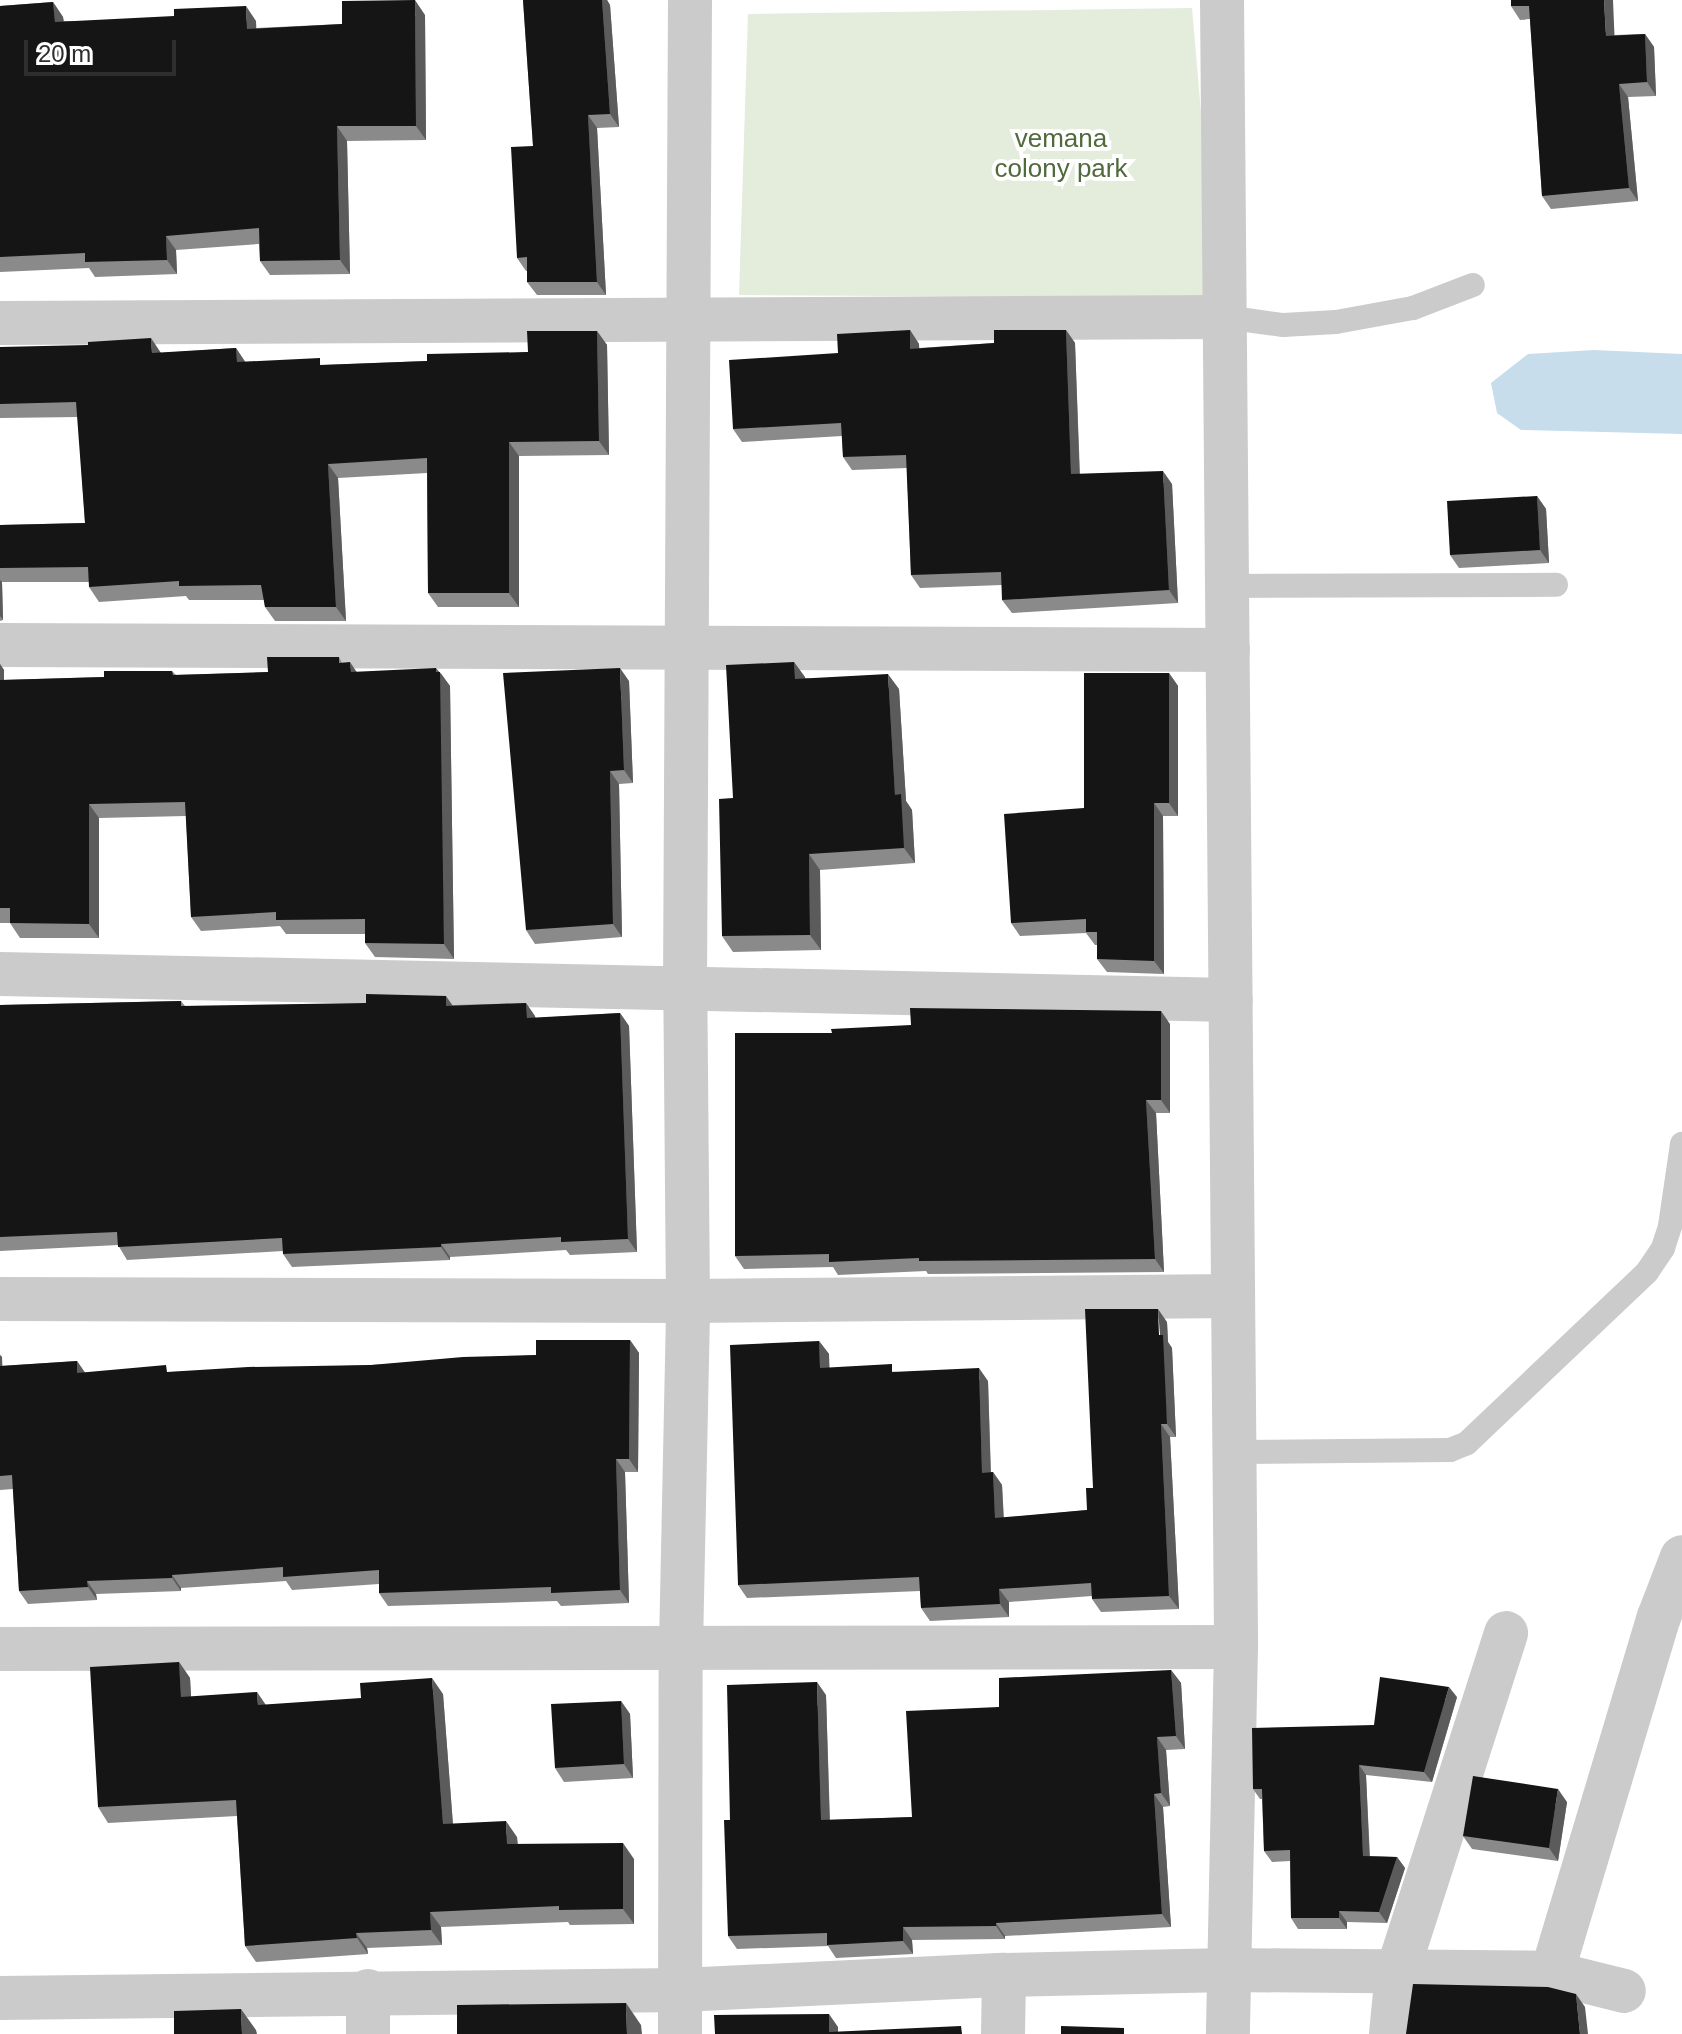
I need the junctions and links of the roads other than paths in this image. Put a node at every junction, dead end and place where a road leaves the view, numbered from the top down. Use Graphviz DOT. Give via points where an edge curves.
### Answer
graph roads {
  1 [pos="690,0"];
  2 [pos="1222,0"];
  3 [pos="1473,285"];
  4 [pos="1225,317"];
  5 [pos="689,319"];
  6 [pos="0,323"];
  7 [pos="1556,585"];
  8 [pos="1227,586"];
  9 [pos="0,645"];
  10 [pos="687,648"];
  11 [pos="1228,650"];
  12 [pos="0,974"];
  13 [pos="685,988"];
  14 [pos="1231,1000"];
  15 [pos="1682,1144"];
  16 [pos="1232,1296"];
  17 [pos="0,1299"];
  18 [pos="688,1301"];
  19 [pos="1234,1452"];
  20 [pos="1682,1557"];
  21 [pos="1506,1633"];
  22 [pos="681,1647"];
  23 [pos="1236,1647"];
  24 [pos="0,1649"];
  25 [pos="1228,1970"];
  26 [pos="1397,1973"];
  27 [pos="1552,1973"];
  28 [pos="1004,1975"];
  29 [pos="681,1990"];
  30 [pos="368,1991"];
  31 [pos="1624,1991"];
  32 [pos="2,2010"];
  33 [pos="368,2034"];
  34 [pos="680,2034"];
  35 [pos="1003,2034"];
  36 [pos="1228,2034"];
  37 [pos="1391,2034"];
  1 -- 5 [label="street"];
  2 -- 4 [label="street"];
  3 -- 4 [label="lane" via="1413,308 1336,322 1283,325"];
  4 -- 5 [label="street"];
  4 -- 8 [label="street"];
  5 -- 6 [label="street"];
  5 -- 10 [label="street"];
  7 -- 8 [label="lane"];
  8 -- 11 [label="street"];
  9 -- 10 [label="street"];
  10 -- 11 [label="street"];
  10 -- 13 [label="street"];
  11 -- 14 [label="street"];
  12 -- 13 [label="street"];
  13 -- 14 [label="street"];
  13 -- 18 [label="street"];
  14 -- 16 [label="street"];
  15 -- 19 [label="lane" via="1670,1226 1647,1272 1467,1443 1426,1451"];
  16 -- 18 [label="street"];
  16 -- 19 [label="street"];
  17 -- 18 [label="street"];
  18 -- 22 [label="street"];
  19 -- 23 [label="street"];
  20 -- 27 [label="street" via="1659,1617"];
  21 -- 26 [label="street"];
  22 -- 23 [label="street"];
  22 -- 24 [label="street"];
  22 -- 29 [label="street"];
  23 -- 25 [label="street"];
  25 -- 26 [label="street"];
  25 -- 28 [label="street"];
  25 -- 36 [label="street"];
  26 -- 27 [label="street"];
  26 -- 37 [label="street"];
  27 -- 31 [label="street"];
  28 -- 29 [label="street"];
  28 -- 35 [label="street"];
  29 -- 30 [label="street"];
  29 -- 34 [label="street"];
  30 -- 32 [label="street"];
  30 -- 33 [label="street"];
}
